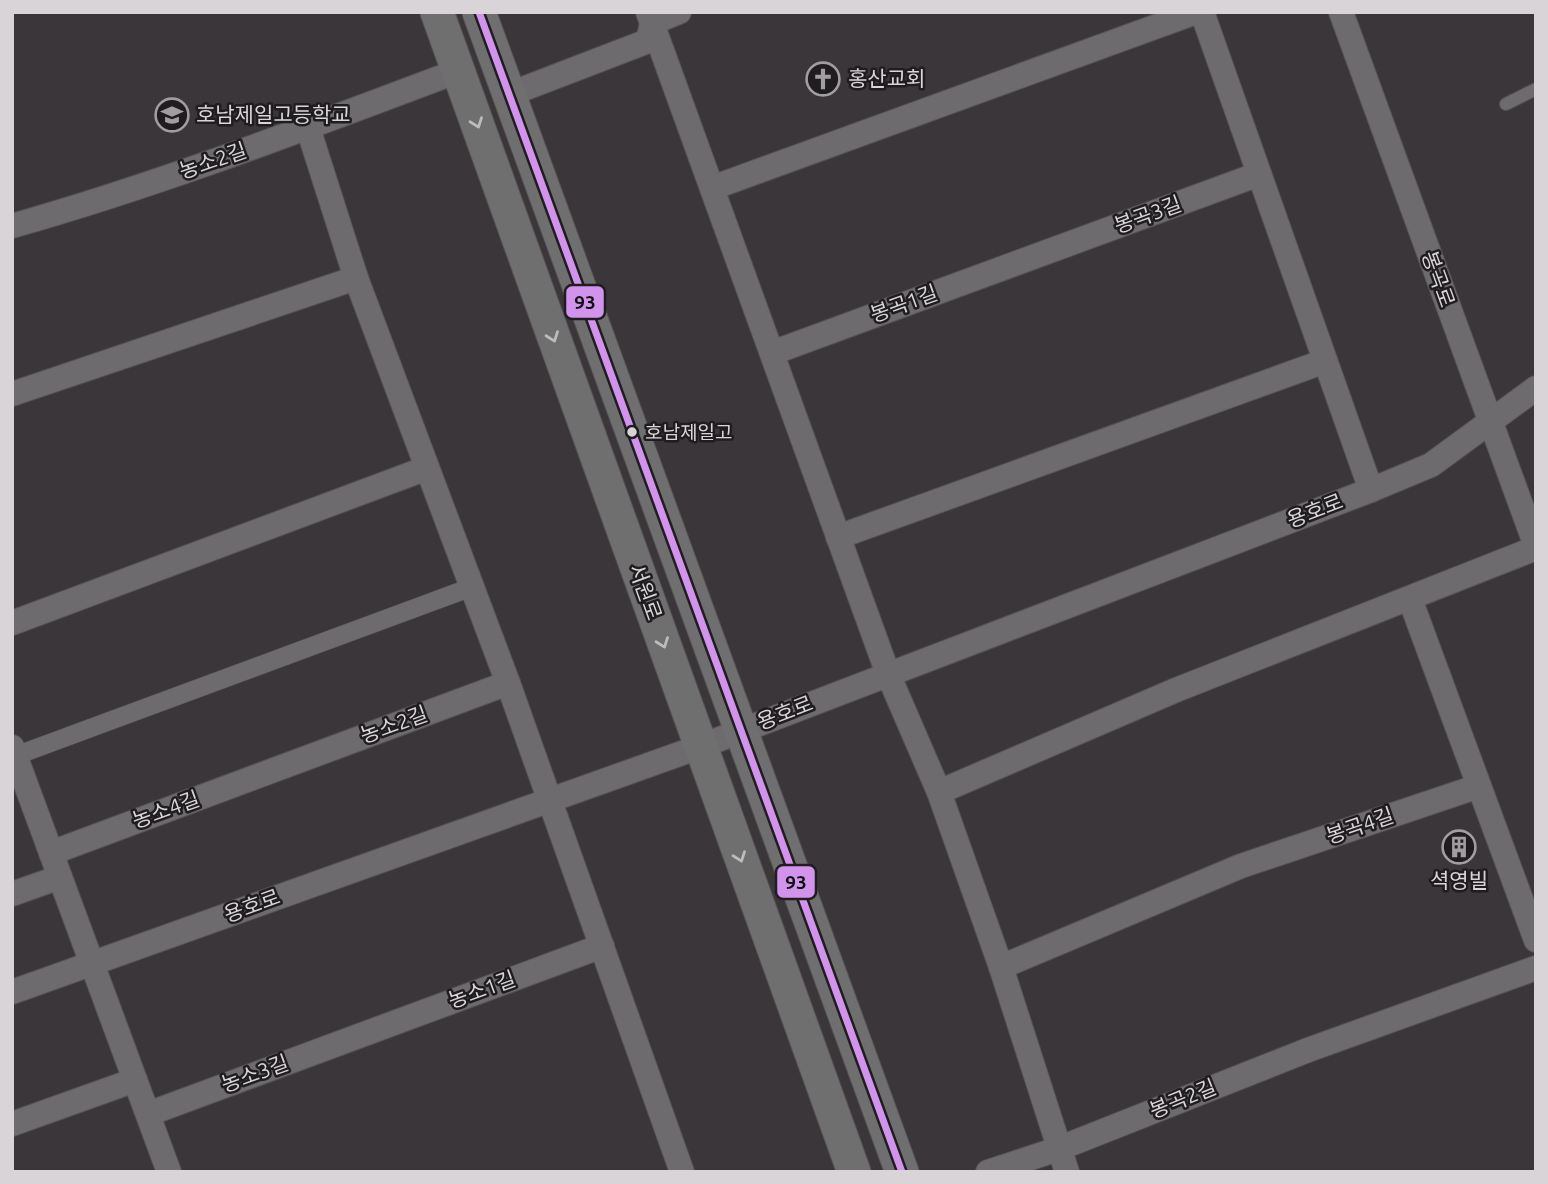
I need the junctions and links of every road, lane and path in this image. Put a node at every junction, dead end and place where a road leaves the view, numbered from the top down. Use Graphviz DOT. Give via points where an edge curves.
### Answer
graph roads {
  1 [pos="437,12"];
  2 [pos="479,12"];
  3 [pos="679,12"];
  4 [pos="1196,12"];
  5 [pos="1202,12"];
  6 [pos="1341,12"];
  7 [pos="650,18"];
  8 [pos="458,71"];
  9 [pos="1536,89"];
  10 [pos="510,94"];
  11 [pos="1506,104"];
  12 [pos="308,128"];
  13 [pos="1259,174"];
  14 [pos="712,188"];
  15 [pos="12,226"];
  16 [pos="1037,256"];
  17 [pos="356,278"];
  18 [pos="772,353"];
  19 [pos="1325,361"];
  20 [pos="1536,388"];
  21 [pos="12,394"];
  22 [pos="1491,423"];
  23 [pos="427,468"];
  24 [pos="1371,490"];
  25 [pos="838,537"];
  26 [pos="1536,547"];
  27 [pos="472,587"];
  28 [pos="1410,599"];
  29 [pos="12,623"];
  30 [pos="888,674"];
  31 [pos="508,683"];
  32 [pos="742,730"];
  33 [pos="699,747"];
  34 [pos="14,752"];
  35 [pos="280,767"];
  36 [pos="1479,786"];
  37 [pos="939,792"];
  38 [pos="550,799"];
  39 [pos="51,853"];
  40 [pos="60,877"];
  41 [pos="12,894"];
  42 [pos="1536,940"];
  43 [pos="602,946"];
  44 [pos="90,964"];
  45 [pos="1001,967"];
  46 [pos="1536,968"];
  47 [pos="12,992"];
  48 [pos="362,1035"];
  49 [pos="135,1080"];
  50 [pos="148,1114"];
  51 [pos="12,1124"];
  52 [pos="1058,1149"];
  53 [pos="169,1172"];
  54 [pos="682,1172"];
  55 [pos="854,1172"];
  56 [pos="902,1172"];
  57 [pos="988,1172"];
  58 [pos="1067,1172"];
  1 -- 8 [label="main road, 서원로"];
  2 -- 10 [label="main road, 서원로"];
  3 -- 7 [label="street"];
  4 -- 14 [label="street"];
  5 -- 13 [label="street"];
  6 -- 22 [label="street, 봉곡로"];
  7 -- 10 [label="street" via="648,41"];
  7 -- 14 [label="street"];
  8 -- 12 [label="street, 농소2길"];
  8 -- 33 [label="main road, 서원로, one-way"];
  9 -- 11 [label="lane"];
  10 -- 32 [label="main road, 서원로"];
  12 -- 15 [label="street, 농소2길" via="88,205"];
  12 -- 17 [label="street"];
  13 -- 16 [label="street, 봉곡3길"];
  13 -- 19 [label="street"];
  14 -- 18 [label="street"];
  16 -- 18 [label="street, 봉곡1길"];
  17 -- 21 [label="street"];
  17 -- 23 [label="street"];
  18 -- 25 [label="street"];
  19 -- 24 [label="street"];
  19 -- 25 [label="street"];
  20 -- 22 [label="street, 용호로"];
  22 -- 24 [label="street, 용호로" via="1432,465"];
  22 -- 26 [label="street, 봉곡로"];
  23 -- 27 [label="street"];
  23 -- 29 [label="street"];
  24 -- 30 [label="street, 용호로"];
  25 -- 30 [label="street"];
  26 -- 28 [label="street"];
  27 -- 31 [label="street"];
  27 -- 34 [label="street"];
  28 -- 36 [label="street"];
  28 -- 37 [label="street" via="1176,690"];
  30 -- 32 [label="street, 용호로"];
  30 -- 37 [label="street"];
  31 -- 35 [label="street, 농소2길"];
  31 -- 38 [label="street"];
  32 -- 33 [label="street, 용호로"];
  32 -- 56 [label="main road, 서원로"];
  33 -- 38 [label="street, 용호로"];
  33 -- 55 [label="main road, 서원로, one-way"];
  34 -- 39 [label="street"];
  35 -- 39 [label="street, 농소4길"];
  36 -- 42 [label="street"];
  36 -- 45 [label="street, 봉곡4길" via="1241,866"];
  37 -- 45 [label="street"];
  38 -- 43 [label="street"];
  38 -- 44 [label="street, 용호로"];
  39 -- 40 [label="street"];
  40 -- 41 [label="street"];
  40 -- 44 [label="street"];
  43 -- 48 [label="street, 농소1길"];
  43 -- 54 [label="street"];
  44 -- 47 [label="street, 용호로"];
  44 -- 49 [label="street"];
  45 -- 52 [label="street"];
  46 -- 52 [label="street, 봉곡2길" via="1308,1050"];
  48 -- 50 [label="street, 농소3길"];
  49 -- 50 [label="street"];
  49 -- 51 [label="street"];
  50 -- 53 [label="street"];
  52 -- 57 [label="street, 봉곡2길"];
  52 -- 58 [label="street"];
}
